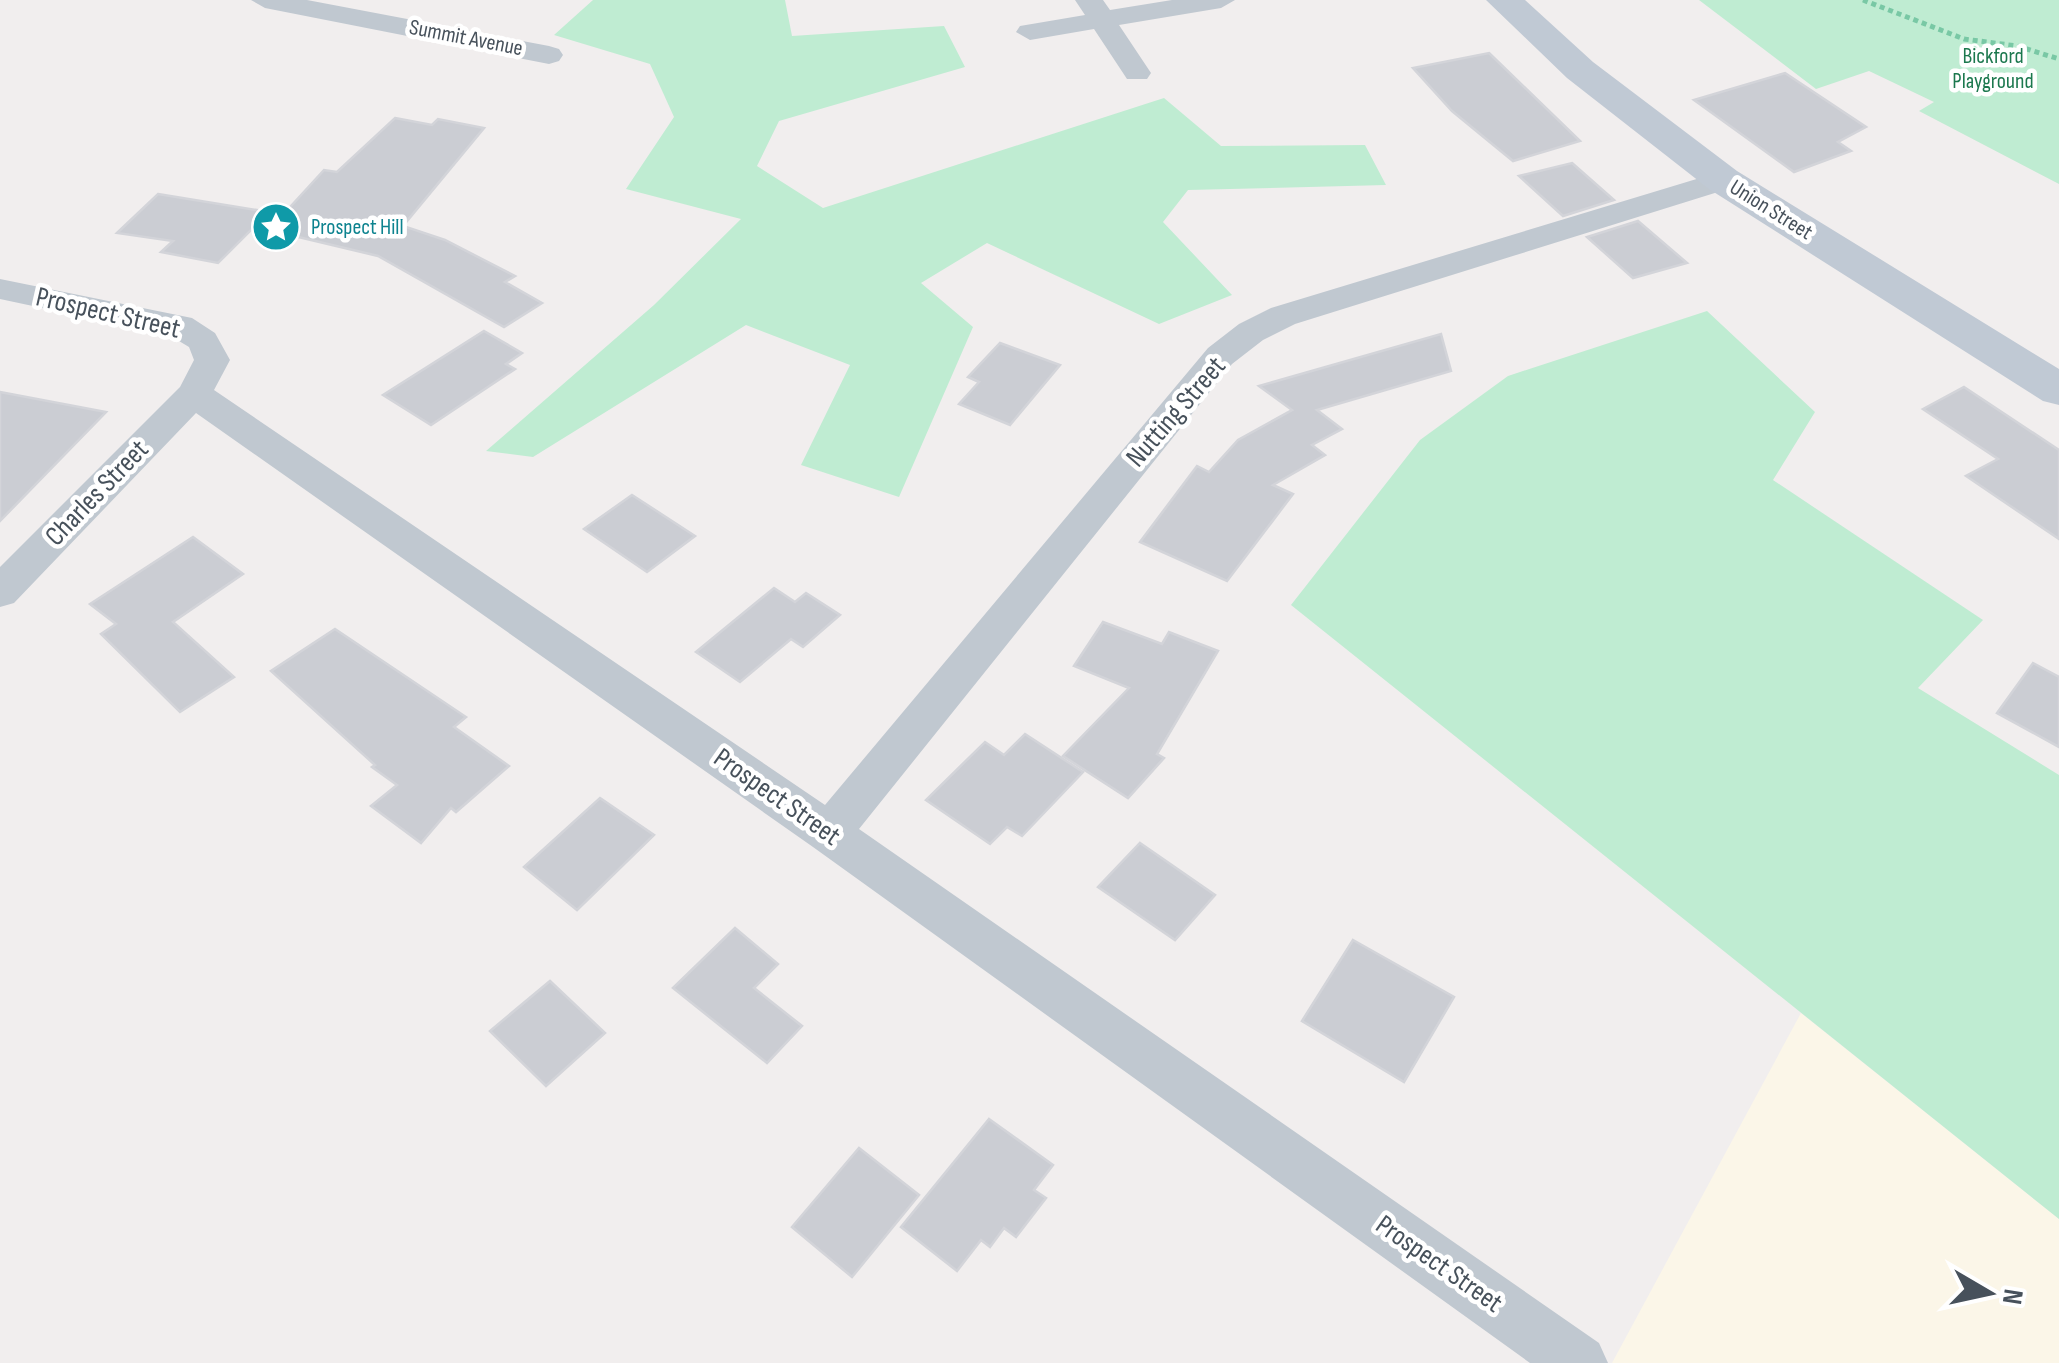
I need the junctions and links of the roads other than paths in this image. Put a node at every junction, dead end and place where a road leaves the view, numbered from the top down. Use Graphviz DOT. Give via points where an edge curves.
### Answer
graph roads {
  1 [pos="265,0"];
  2 [pos="1221,0"];
  3 [pos="1504,0"];
  4 [pos="1095,10"];
  5 [pos="1030,32"];
  6 [pos="550,55"];
  7 [pos="1137,72"];
  8 [pos="1722,180"];
  9 [pos="0,288"];
  10 [pos="2059,390"];
  11 [pos="194,394"];
  12 [pos="0,592"];
  13 [pos="828,833"];
  14 [pos="1578,1363"];
  1 -- 6 [label="street, Summit Avenue"];
  2 -- 4 [label="street"];
  3 -- 8 [label="street, Union Street" via="1595,82"];
  4 -- 5 [label="street"];
  4 -- 7 [label="street"];
  8 -- 10 [label="street, Union Street"];
  8 -- 13 [label="street, Nutting Street" via="1283,316 1251,332 1220,356 1170,414"];
  9 -- 11 [label="street, Prospect Street" via="161,320 196,334 212,360"];
  11 -- 12 [label="street, Charles Street"];
  11 -- 13 [label="street, Prospect Street"];
  13 -- 14 [label="street, Prospect Street"];
}
